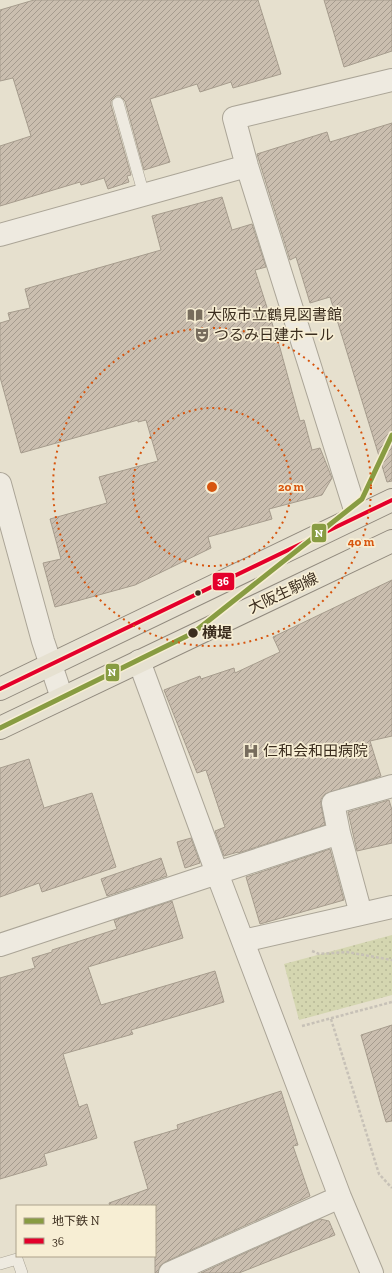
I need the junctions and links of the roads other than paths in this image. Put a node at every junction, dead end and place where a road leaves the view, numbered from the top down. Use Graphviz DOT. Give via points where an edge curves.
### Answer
graph roads {
  1 [pos="392,80"];
  2 [pos="118,103"];
  3 [pos="247,166"];
  4 [pos="144,195"];
  5 [pos="0,235"];
  6 [pos="0,484"];
  7 [pos="392,500"];
  8 [pos="356,516"];
  9 [pos="5,521"];
  10 [pos="392,541"];
  11 [pos="139,661"];
  12 [pos="51,664"];
  13 [pos="0,689"];
  14 [pos="62,698"];
  15 [pos="0,728"];
  16 [pos="392,786"];
  17 [pos="339,833"];
  18 [pos="217,872"];
  19 [pos="392,907"];
  20 [pos="361,914"];
  21 [pos="243,941"];
  22 [pos="0,945"];
  23 [pos="340,1197"];
  24 [pos="0,1264"];
  25 [pos="22,1273"];
  26 [pos="170,1273"];
  27 [pos="372,1273"];
  1 -- 3 [label="street" via="234,118"];
  2 -- 4 [label="lane"];
  3 -- 4 [label="street"];
  3 -- 8 [label="street"];
  4 -- 5 [label="street"];
  6 -- 9 [label="street"];
  7 -- 8 [label="main road"];
  8 -- 12 [label="main road"];
  9 -- 12 [label="street"];
  10 -- 11 [label="main road, 大阪生駒線"];
  11 -- 14 [label="main road, 大阪生駒線"];
  11 -- 18 [label="street"];
  12 -- 13 [label="main road"];
  12 -- 14 [label="street"];
  14 -- 15 [label="main road, 大阪生駒線"];
  16 -- 17 [label="street" via="333,803"];
  17 -- 18 [label="street"];
  17 -- 20 [label="street"];
  18 -- 21 [label="street"];
  18 -- 22 [label="street"];
  19 -- 20 [label="street"];
  20 -- 21 [label="street"];
  21 -- 23 [label="street"];
  23 -- 26 [label="street"];
  23 -- 27 [label="street"];
  24 -- 25 [label="lane" via="17,1259"];
}
